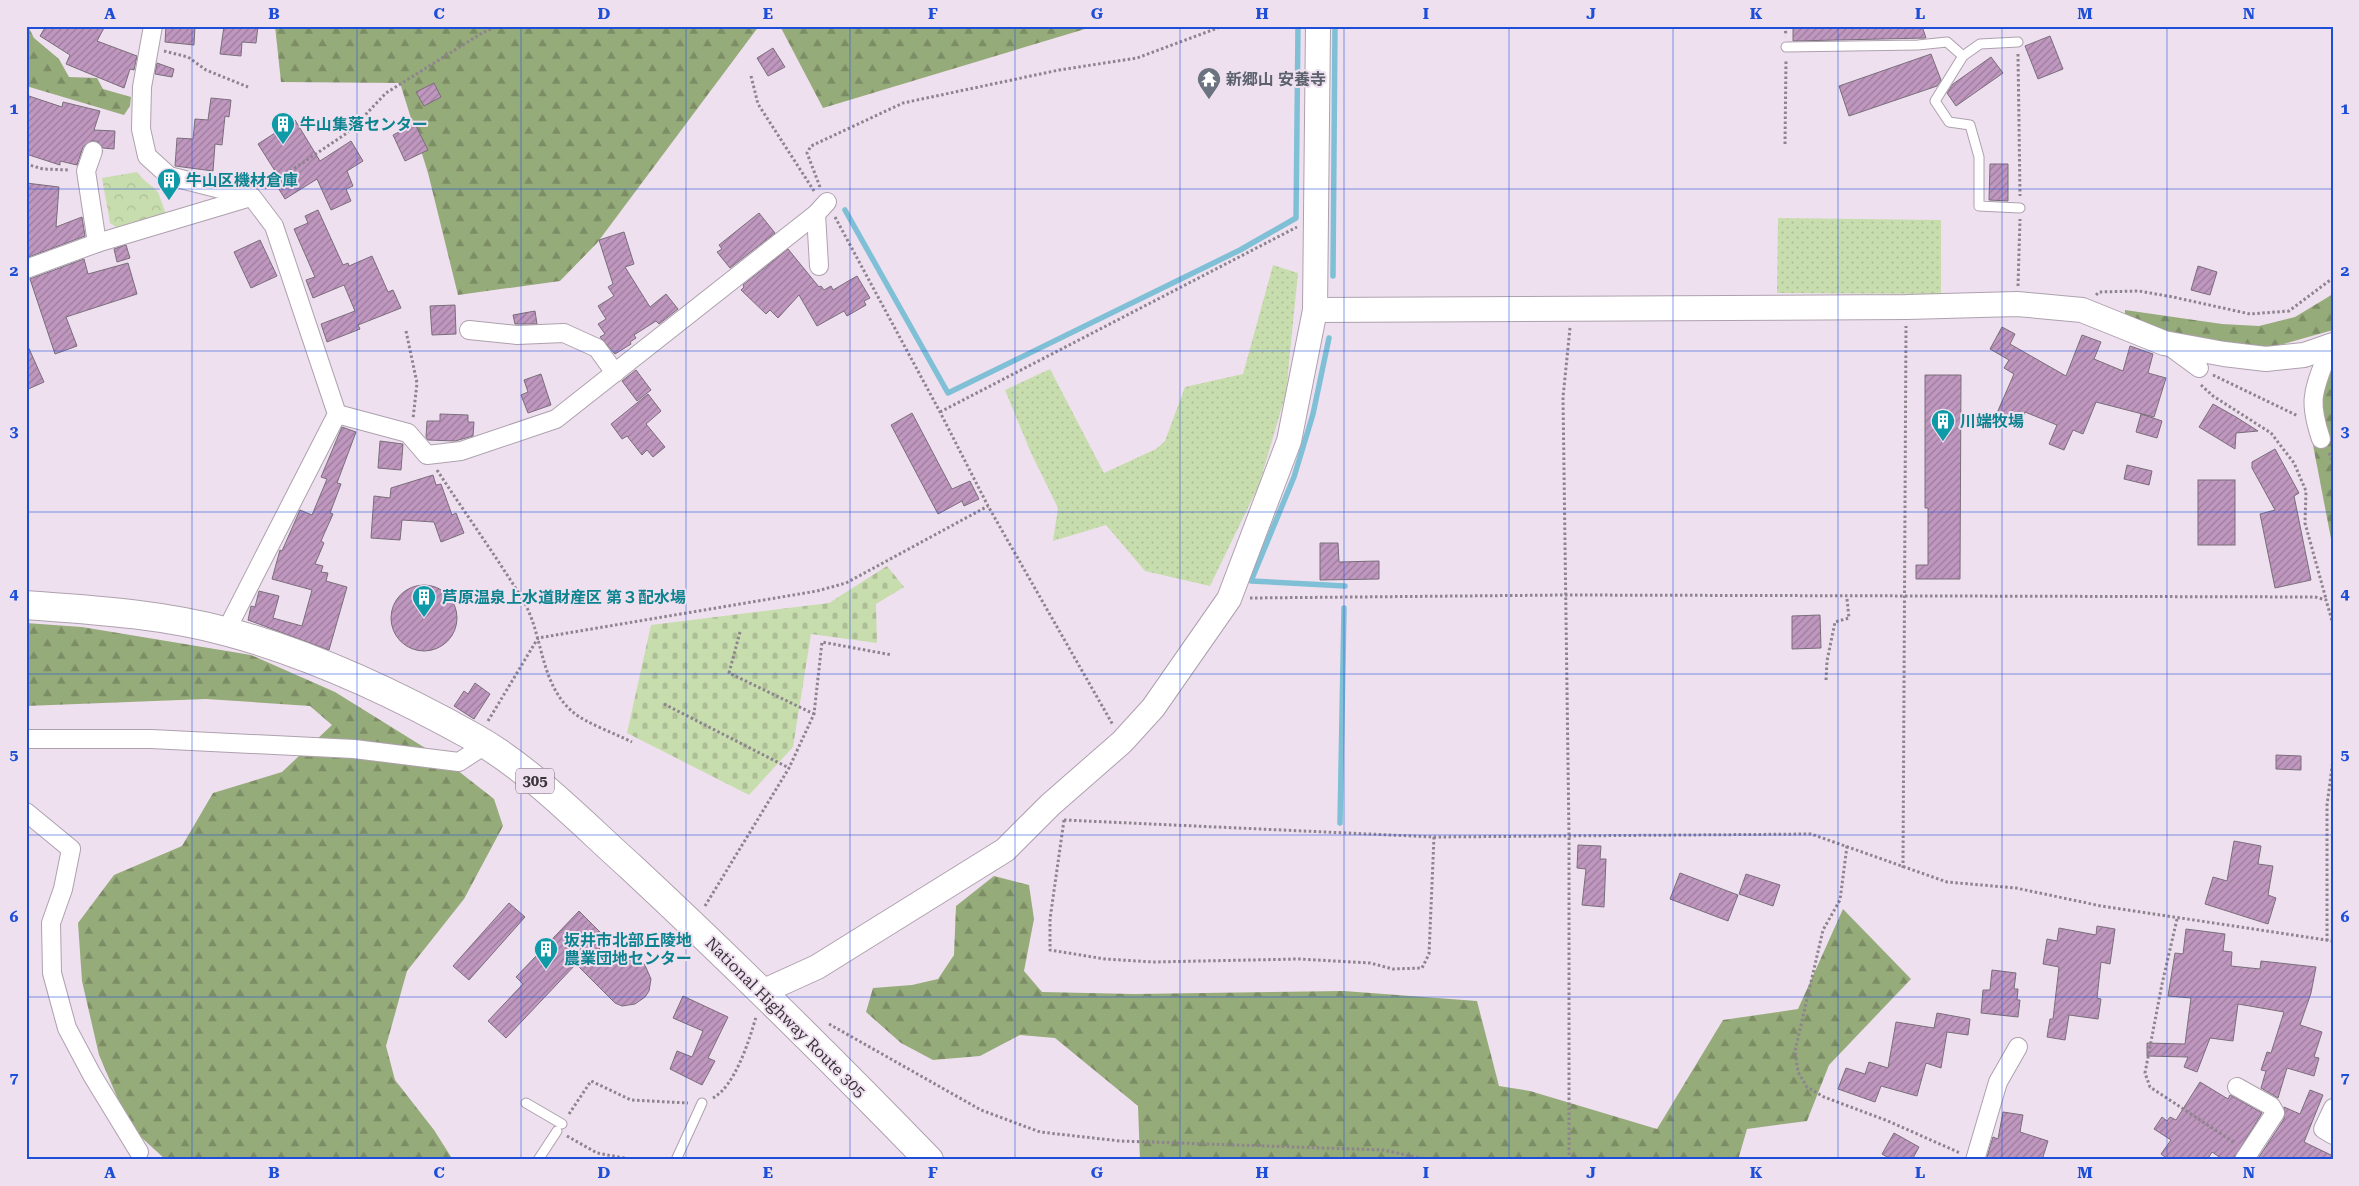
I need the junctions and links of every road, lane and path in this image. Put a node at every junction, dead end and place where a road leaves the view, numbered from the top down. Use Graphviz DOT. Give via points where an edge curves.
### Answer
graph roads {
  1 [pos="153,26"];
  2 [pos="498,26"];
  3 [pos="1224,26"];
  4 [pos="1318,26"];
  5 [pos="1785,26"];
  6 [pos="2018,42"];
  7 [pos="149,47"];
  8 [pos="1786,47"];
  9 [pos="1963,56"];
  10 [pos="751,76"];
  11 [pos="248,87"];
  12 [pos="1785,144"];
  13 [pos="93,151"];
  14 [pos="26,164"];
  15 [pos="86,171"];
  16 [pos="252,197"];
  17 [pos="822,208"];
  18 [pos="2020,208"];
  19 [pos="1315,218"];
  20 [pos="97,243"];
  21 [pos="819,266"];
  22 [pos="26,269"];
  23 [pos="2333,278"];
  24 [pos="2017,304"];
  25 [pos="1906,308"];
  26 [pos="1315,310"];
  27 [pos="1571,310"];
  28 [pos="2082,310"];
  29 [pos="406,330"];
  30 [pos="470,330"];
  31 [pos="2164,343"];
  32 [pos="2329,352"];
  33 [pos="2196,366"];
  34 [pos="615,372"];
  35 [pos="940,412"];
  36 [pos="337,414"];
  37 [pos="408,433"];
  38 [pos="2321,439"];
  39 [pos="426,455"];
  40 [pos="2333,460"];
  41 [pos="988,506"];
  42 [pos="1565,595"];
  43 [pos="1904,596"];
  44 [pos="1229,598"];
  45 [pos="1847,599"];
  46 [pos="2326,600"];
  47 [pos="26,605"];
  48 [pos="2333,624"];
  49 [pos="226,631"];
  50 [pos="740,632"];
  51 [pos="538,638"];
  52 [pos="892,655"];
  53 [pos="1826,680"];
  54 [pos="664,704"];
  55 [pos="814,714"];
  56 [pos="26,739"];
  57 [pos="481,742"];
  58 [pos="632,742"];
  59 [pos="1122,742"];
  60 [pos="2333,760"];
  61 [pos="789,768"];
  62 [pos="26,812"];
  63 [pos="1057,813"];
  64 [pos="1434,837"];
  65 [pos="1569,837"];
  66 [pos="1847,846"];
  67 [pos="1903,868"];
  68 [pos="705,906"];
  69 [pos="2177,918"];
  70 [pos="2327,941"];
  71 [pos="2333,941"];
  72 [pos="762,992"];
  73 [pos="828,1024"];
  74 [pos="2018,1047"];
  75 [pos="2237,1087"];
  76 [pos="702,1103"];
  77 [pos="526,1104"];
  78 [pos="2333,1108"];
  79 [pos="560,1128"];
  80 [pos="2333,1135"];
  81 [pos="140,1152"];
  82 [pos="2247,1156"];
  83 [pos="1970,1158"];
  84 [pos="538,1160"];
  85 [pos="635,1160"];
  86 [pos="676,1160"];
  87 [pos="929,1160"];
  88 [pos="1430,1160"];
  89 [pos="1569,1160"];
  1 -- 7 [label="street"];
  2 -- 16 [label="path" via="386,93 350,131"];
  3 -- 17 [label="path" via="1137,58 903,102 811,146 807,153"];
  4 -- 19 [label="street"];
  5 -- 8 [label="path"];
  6 -- 9 [label="lane" via="1980,44"];
  6 -- 18 [label="path"];
  7 -- 11 [label="path" via="188,57 206,70"];
  7 -- 16 [label="street" via="142,87 141,129 147,156 168,176"];
  8 -- 9 [label="lane" via="1947,42"];
  8 -- 12 [label="path"];
  9 -- 18 [label="lane" via="1935,101 1949,122 1970,125 1979,157 1979,206"];
  10 -- 17 [label="path" via="758,104"];
  13 -- 15 [label="street"];
  14 -- 15 [label="path" via="44,169"];
  15 -- 20 [label="street"];
  16 -- 20 [label="street"];
  16 -- 36 [label="street" via="274,226"];
  17 -- 21 [label="street"];
  17 -- 34 [label="street"];
  17 -- 35 [label="path"];
  18 -- 24 [label="path"];
  19 -- 26 [label="street"];
  19 -- 35 [label="path"];
  20 -- 22 [label="street"];
  23 -- 28 [label="path" via="2289,311 2250,314 2139,291 2099,292"];
  24 -- 25 [label="street"];
  24 -- 28 [label="street"];
  25 -- 27 [label="street"];
  25 -- 43 [label="path"];
  26 -- 27 [label="street"];
  26 -- 44 [label="street" via="1289,441"];
  27 -- 42 [label="path" via="1563,397"];
  28 -- 31 [label="street"];
  29 -- 37 [label="path" via="417,383 415,414"];
  30 -- 34 [label="street" via="517,335 564,333 597,348"];
  31 -- 32 [label="street" via="2266,359"];
  31 -- 33 [label="street"];
  32 -- 38 [label="street" via="2314,390 2312,414"];
  33 -- 38 [label="path" via="2299,416"];
  33 -- 46 [label="path" via="2193,378 2213,396 2271,434 2294,463 2306,491 2305,522"];
  34 -- 39 [label="street" via="556,419 461,451"];
  35 -- 41 [label="path"];
  36 -- 37 [label="street"];
  36 -- 49 [label="street"];
  37 -- 39 [label="street"];
  38 -- 40 [label="path"];
  39 -- 51 [label="path" via="524,602"];
  41 -- 51 [label="path" via="846,583 817,591"];
  41 -- 59 [label="path"];
  42 -- 43 [label="path"];
  42 -- 44 [label="path"];
  42 -- 65 [label="path"];
  43 -- 46 [label="path" via="2316,597"];
  43 -- 67 [label="path"];
  44 -- 59 [label="street" via="1153,708"];
  45 -- 53 [label="path" via="1849,618 1835,622"];
  46 -- 48 [label="path"];
  47 -- 49 [label="highway, National Highway Route 305 / 305" via="131,613"];
  49 -- 57 [label="highway, National Highway Route 305 / 305" via="299,654"];
  50 -- 55 [label="path" via="729,673"];
  51 -- 57 [label="path"];
  51 -- 58 [label="path" via="540,656 558,696 574,714"];
  52 -- 55 [label="path" via="822,642"];
  54 -- 61 [label="path"];
  55 -- 61 [label="path"];
  56 -- 57 [label="street" via="151,739 354,749 459,762"];
  57 -- 72 [label="highway, National Highway Route 305 / 305" via="532,778 682,914"];
  59 -- 63 [label="street"];
  60 -- 70 [label="path" via="2327,805"];
  61 -- 68 [label="path"];
  62 -- 81 [label="street" via="71,850 63,889 51,923 52,973 67,1028 92,1076"];
  63 -- 64 [label="path"];
  63 -- 64 [label="path" via="1050,950 1105,959 1153,962 1299,959 1370,963 1393,969 1422,968 1430,954"];
  63 -- 72 [label="street" via="1005,850 817,967"];
  64 -- 65 [label="path"];
  65 -- 66 [label="path" via="1811,834"];
  65 -- 89 [label="path"];
  66 -- 67 [label="path"];
  66 -- 83 [label="path" via="1840,900 1823,930 1796,1051 1798,1072 1807,1087 1824,1097 1942,1143"];
  67 -- 69 [label="path" via="1947,882 2016,888"];
  69 -- 70 [label="path"];
  69 -- 82 [label="path" via="2148,1054 2146,1073 2150,1087"];
  70 -- 71 [label="path"];
  72 -- 76 [label="path" via="750,1037 736,1069 723,1092"];
  72 -- 87 [label="highway, National Highway Route 305 / 305"];
  73 -- 88 [label="path" via="981,1110 1040,1132 1120,1141 1383,1150"];
  74 -- 83 [label="street" via="1998,1082"];
  75 -- 82 [label="street" via="2272,1106 2275,1113"];
  76 -- 79 [label="path" via="631,1100 591,1081"];
  76 -- 86 [label="lane"];
  77 -- 79 [label="lane"];
  78 -- 80 [label="street" via="2324,1129"];
  79 -- 84 [label="lane"];
  79 -- 85 [label="path" via="597,1153"];
}
